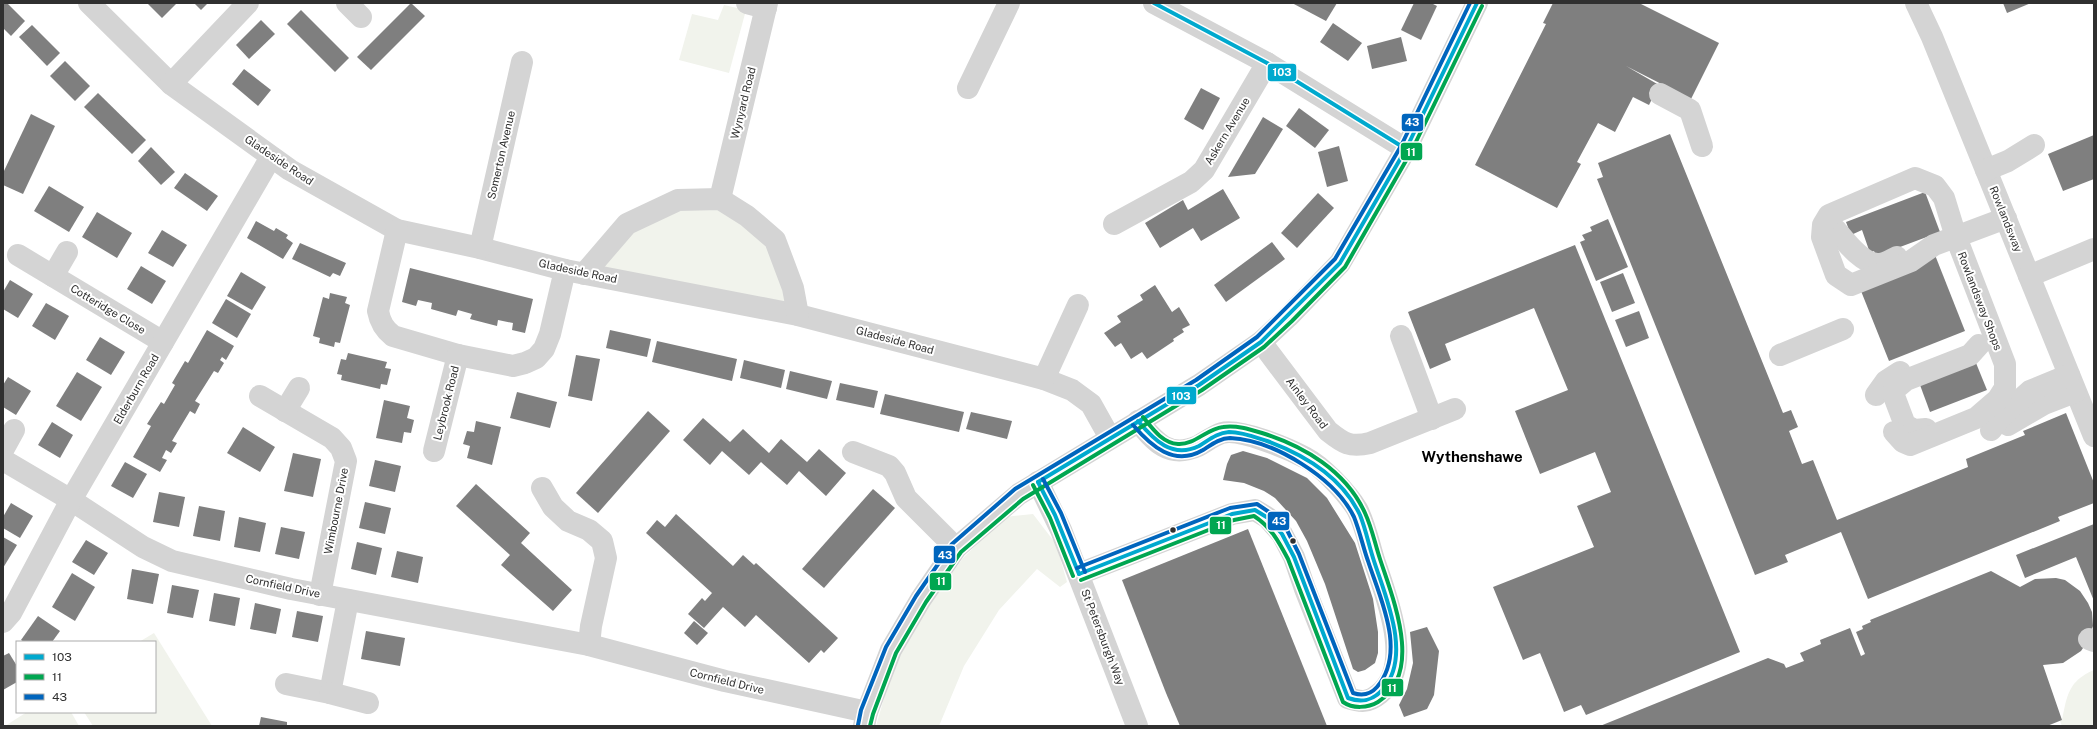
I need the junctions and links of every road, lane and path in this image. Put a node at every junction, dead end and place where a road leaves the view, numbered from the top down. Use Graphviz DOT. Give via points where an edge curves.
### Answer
graph roads {
  1 [pos="89,3"];
  2 [pos="248,3"];
  3 [pos="1008,3"];
  4 [pos="1154,3"];
  5 [pos="1477,3"];
  6 [pos="1916,3"];
  7 [pos="760,5"];
  8 [pos="522,62"];
  9 [pos="1267,64"];
  10 [pos="171,84"];
  11 [pos="968,88"];
  12 [pos="1660,94"];
  13 [pos="2034,145"];
  14 [pos="1702,146"];
  15 [pos="1406,149"];
  16 [pos="271,157"];
  17 [pos="1986,170"];
  18 [pos="1915,178"];
  19 [pos="720,199"];
  20 [pos="2006,218"];
  21 [pos="1114,224"];
  22 [pos="397,230"];
  23 [pos="1956,237"];
  24 [pos="1934,245"];
  25 [pos="480,248"];
  26 [pos="2094,249"];
  27 [pos="67,252"];
  28 [pos="18,255"];
  29 [pos="575,272"];
  30 [pos="53,276"];
  31 [pos="2029,276"];
  32 [pos="1078,305"];
  33 [pos="798,315"];
  34 [pos="1843,329"];
  35 [pos="1401,336"];
  36 [pos="163,342"];
  37 [pos="1261,342"];
  38 [pos="1987,343"];
  39 [pos="458,355"];
  40 [pos="1780,355"];
  41 [pos="1044,379"];
  42 [pos="299,388"];
  43 [pos="1876,394"];
  44 [pos="260,396"];
  45 [pos="1989,407"];
  46 [pos="1455,409"];
  47 [pos="285,411"];
  48 [pos="1432,418"];
  49 [pos="1138,421"];
  50 [pos="14,430"];
  51 [pos="1894,432"];
  52 [pos="2094,436"];
  53 [pos="1110,438"];
  54 [pos="3,450"];
  55 [pos="434,452"];
  56 [pos="853,452"];
  57 [pos="3,460"];
  58 [pos="1038,482"];
  59 [pos="542,488"];
  60 [pos="71,500"];
  61 [pos="956,548"];
  62 [pos="1079,574"];
  63 [pos="320,595"];
  64 [pos="348,600"];
  65 [pos="3,622"];
  66 [pos="589,645"];
  67 [pos="286,684"];
  68 [pos="330,693"];
  69 [pos="368,703"];
  70 [pos="865,719"];
  71 [pos="1137,726"];
  1 -- 10 [label="street, Gladeside Road"];
  2 -- 10 [label="street"];
  3 -- 11 [label="street"];
  4 -- 9 [label="street"];
  5 -- 15 [label="street"];
  6 -- 17 [label="street, Rowlandsway"];
  7 -- 19 [label="street, Wynyard Road"];
  8 -- 25 [label="street, Somerton Avenue"];
  9 -- 15 [label="street"];
  9 -- 21 [label="street, Askern Avenue" via="1204,170 1191,182"];
  10 -- 16 [label="street, Gladeside Road"];
  12 -- 14 [label="street" via="1690,110"];
  13 -- 17 [label="street" via="2008,161"];
  15 -- 37 [label="street" via="1340,263"];
  16 -- 22 [label="street, Gladeside Road"];
  16 -- 36 [label="street, Elderburn Road"];
  17 -- 20 [label="street, Rowlandsway"];
  18 -- 23 [label="street, Rowlandsway Shops" via="1935,186 1944,198"];
  18 -- 24 [label="street" via="1909,194 1846,218 1836,230 1834,246 1840,258 1858,271"];
  18 -- 24 [label="street" via="1829,215 1823,225 1822,237 1836,275 1851,286 1911,261"];
  19 -- 29 [label="street" via="678,200 628,224"];
  19 -- 33 [label="street" via="747,216 775,240 794,288"];
  20 -- 23 [label="street"];
  20 -- 31 [label="street, Rowlandsway"];
  22 -- 25 [label="street, Gladeside Road"];
  22 -- 39 [label="street, Leybrook Road" via="378,311 380,321 393,336"];
  23 -- 24 [label="street"];
  23 -- 38 [label="street, Rowlandsway Shops"];
  25 -- 29 [label="street, Gladeside Road"];
  26 -- 31 [label="street"];
  27 -- 30 [label="street"];
  28 -- 30 [label="street, Cotteridge Close"];
  29 -- 33 [label="street, Gladeside Road"];
  29 -- 39 [label="street, Leybrook Road" via="544,349 536,358 525,364 513,366"];
  30 -- 36 [label="street, Cotteridge Close"];
  31 -- 52 [label="street, Rowlandsway"];
  32 -- 41 [label="street"];
  33 -- 41 [label="street, Gladeside Road"];
  34 -- 40 [label="street"];
  35 -- 48 [label="street"];
  36 -- 60 [label="street, Elderburn Road"];
  37 -- 48 [label="street, Ainley Road" via="1328,432 1341,442 1357,447"];
  37 -- 49 [label="street" via="1199,385"];
  38 -- 43 [label="street" via="1963,345 1891,376"];
  38 -- 45 [label="street, Rowlandsway Shops" via="2005,364 2005,388"];
  38 -- 45 [label="street" via="1970,355 1906,380 1894,390 1894,396 1905,425 1915,430 1930,428 1976,409"];
  39 -- 55 [label="street, Leybrook Road"];
  41 -- 53 [label="street, Gladeside Road" via="1072,390 1091,404"];
  42 -- 47 [label="street"];
  44 -- 47 [label="street, Wimbourne Drive"];
  45 -- 51 [label="street" via="1976,418 1910,444 1903,442"];
  46 -- 48 [label="street, Ainley Road"];
  47 -- 63 [label="street, Wimbourne Drive" via="332,438 341,448 346,461"];
  49 -- 53 [label="street"];
  49 -- 62 [label="street" via="1156,443 1175,451 1195,447 1222,433 1249,435 1307,458 1340,486 1357,510 1392,616 1396,653 1393,677 1386,689 1374,698 1362,702 1348,698 1294,557 1282,534 1268,518 1255,510 1232,514"];
  50 -- 54 [label="street"];
  53 -- 58 [label="street"];
  56 -- 61 [label="street" via="889,466 895,473 906,498"];
  57 -- 60 [label="street, Cornfield Drive"];
  58 -- 61 [label="street"];
  58 -- 62 [label="street, St Petersburgh Way" via="1068,528"];
  59 -- 66 [label="street" via="553,507 568,521 589,530 602,541 606,558"];
  60 -- 63 [label="street, Cornfield Drive" via="143,547 172,561"];
  60 -- 65 [label="street, Elderburn Road" via="11,613"];
  61 -- 70 [label="street" via="890,650"];
  62 -- 71 [label="street, St Petersburgh Way"];
  63 -- 64 [label="street, Cornfield Drive"];
  64 -- 66 [label="street, Cornfield Drive"];
  64 -- 68 [label="street"];
  66 -- 70 [label="street, Cornfield Drive"];
  67 -- 68 [label="street"];
  68 -- 69 [label="street"];
}
